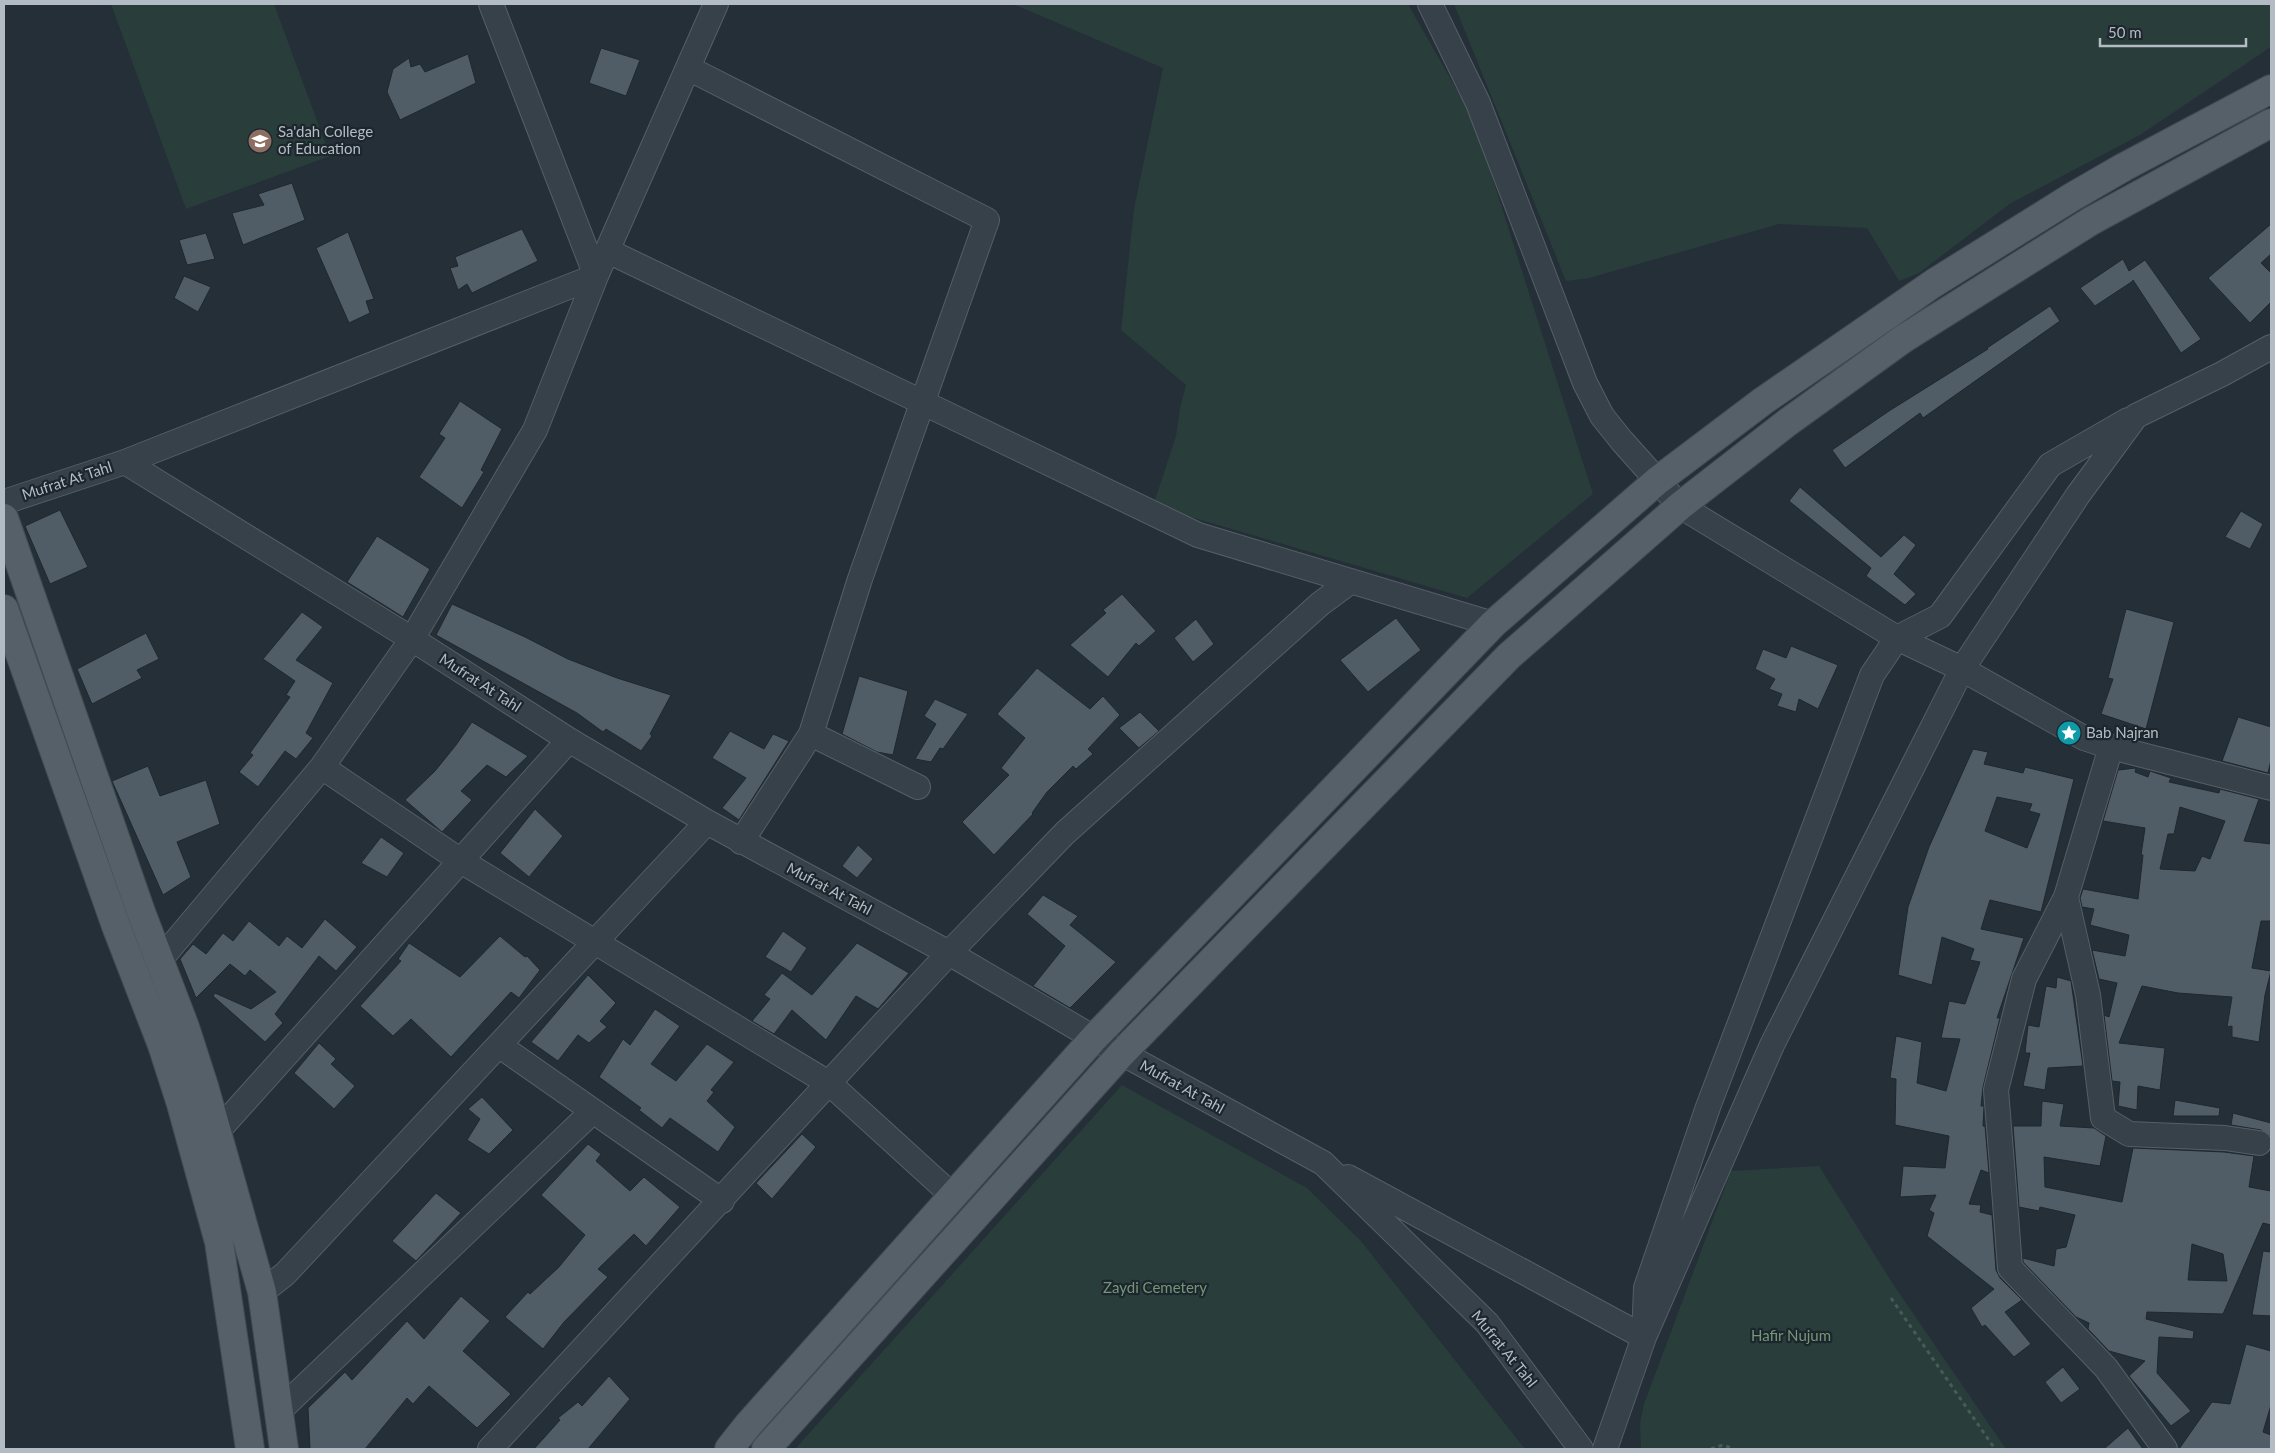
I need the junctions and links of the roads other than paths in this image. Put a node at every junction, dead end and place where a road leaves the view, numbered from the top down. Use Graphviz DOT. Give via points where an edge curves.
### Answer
graph roads {
  1 [pos="491,4"];
  2 [pos="716,4"];
  3 [pos="1430,4"];
  4 [pos="688,68"];
  5 [pos="2271,88"];
  6 [pos="2271,123"];
  7 [pos="608,251"];
  8 [pos="596,276"];
  9 [pos="2271,347"];
  10 [pos="921,402"];
  11 [pos="2136,416"];
  12 [pos="125,462"];
  13 [pos="1657,481"];
  14 [pos="4,502"];
  15 [pos="1680,506"];
  16 [pos="4,518"];
  17 [pos="1351,581"];
  18 [pos="4,610"];
  19 [pos="1493,624"];
  20 [pos="1897,638"];
  21 [pos="412,639"];
  22 [pos="1962,669"];
  23 [pos="810,734"];
  24 [pos="569,740"];
  25 [pos="2111,747"];
  26 [pos="322,767"];
  27 [pos="918,787"];
  28 [pos="2271,788"];
  29 [pos="707,822"];
  30 [pos="741,842"];
  31 [pos="461,861"];
  32 [pos="2066,897"];
  33 [pos="596,941"];
  34 [pos="949,953"];
  35 [pos="160,960"];
  36 [pos="1094,1038"];
  37 [pos="500,1046"];
  38 [pos="1122,1053"];
  39 [pos="830,1084"];
  40 [pos="593,1111"];
  41 [pos="216,1133"];
  42 [pos="2259,1144"];
  43 [pos="1323,1163"];
  44 [pos="953,1196"];
  45 [pos="722,1200"];
  46 [pos="262,1292"];
  47 [pos="1644,1337"];
  48 [pos="278,1412"];
  49 [pos="250,1449"];
  50 [pos="284,1449"];
  51 [pos="490,1449"];
  52 [pos="729,1449"];
  53 [pos="766,1449"];
  54 [pos="1580,1449"];
  55 [pos="1605,1449"];
  56 [pos="2165,1449"];
  1 -- 8 [label="street"];
  2 -- 4 [label="street"];
  3 -- 13 [label="street" via="1478,104 1585,383 1602,416"];
  4 -- 7 [label="street"];
  4 -- 10 [label="street" via="987,220"];
  5 -- 13 [label="main road" via="2086,188 1934,284 1763,401"];
  6 -- 15 [label="main road" via="2091,221 1903,339"];
  7 -- 8 [label="street"];
  7 -- 10 [label="street"];
  8 -- 12 [label="street"];
  8 -- 21 [label="street" via="535,430"];
  9 -- 11 [label="street"];
  10 -- 17 [label="street" via="1198,535"];
  10 -- 23 [label="street"];
  11 -- 20 [label="street" via="2050,465 1940,616"];
  11 -- 22 [label="street" via="2078,495"];
  12 -- 14 [label="street, Mufrat At Tahl"];
  12 -- 21 [label="street, Mufrat At Tahl"];
  13 -- 15 [label="street"];
  13 -- 19 [label="main road"];
  15 -- 20 [label="street"];
  15 -- 38 [label="main road" via="1509,656"];
  16 -- 35 [label="main road"];
  17 -- 19 [label="street"];
  17 -- 34 [label="street" via="1320,604 1065,834"];
  18 -- 49 [label="main road" via="181,1104 219,1242"];
  19 -- 36 [label="main road"];
  20 -- 22 [label="street"];
  20 -- 47 [label="street" via="1872,675 1708,1107 1646,1288"];
  21 -- 24 [label="street, Mufrat At Tahl"];
  21 -- 26 [label="street"];
  22 -- 25 [label="street" via="2084,738"];
  22 -- 47 [label="street" via="1772,1045"];
  23 -- 27 [label="street"];
  23 -- 30 [label="street"];
  24 -- 29 [label="street, Mufrat At Tahl"];
  24 -- 31 [label="street"];
  25 -- 28 [label="street"];
  25 -- 32 [label="street"];
  26 -- 31 [label="street"];
  26 -- 35 [label="street"];
  29 -- 30 [label="street, Mufrat At Tahl"];
  29 -- 33 [label="street"];
  30 -- 34 [label="street, Mufrat At Tahl"];
  31 -- 33 [label="street"];
  31 -- 41 [label="street"];
  32 -- 42 [label="street" via="2088,995 2103,1118 2128,1134 2225,1138"];
  32 -- 56 [label="street" via="2024,979 1996,1090 2010,1268 2106,1368"];
  33 -- 37 [label="street"];
  33 -- 39 [label="street"];
  34 -- 36 [label="street, Mufrat At Tahl"];
  34 -- 39 [label="street"];
  35 -- 41 [label="main road" via="188,1036"];
  36 -- 38 [label="street, Mufrat At Tahl"];
  36 -- 44 [label="main road"];
  37 -- 40 [label="street"];
  37 -- 46 [label="street" via="285,1274"];
  38 -- 43 [label="street, Mufrat At Tahl"];
  38 -- 53 [label="main road"];
  39 -- 44 [label="street"];
  39 -- 45 [label="street"];
  40 -- 45 [label="street"];
  40 -- 48 [label="street"];
  41 -- 46 [label="main road"];
  43 -- 47 [label="street"];
  43 -- 54 [label="street, Mufrat At Tahl" via="1488,1323"];
  44 -- 52 [label="main road"];
  45 -- 51 [label="street"];
  46 -- 48 [label="main road"];
  47 -- 55 [label="street"];
  48 -- 50 [label="main road"];
}
